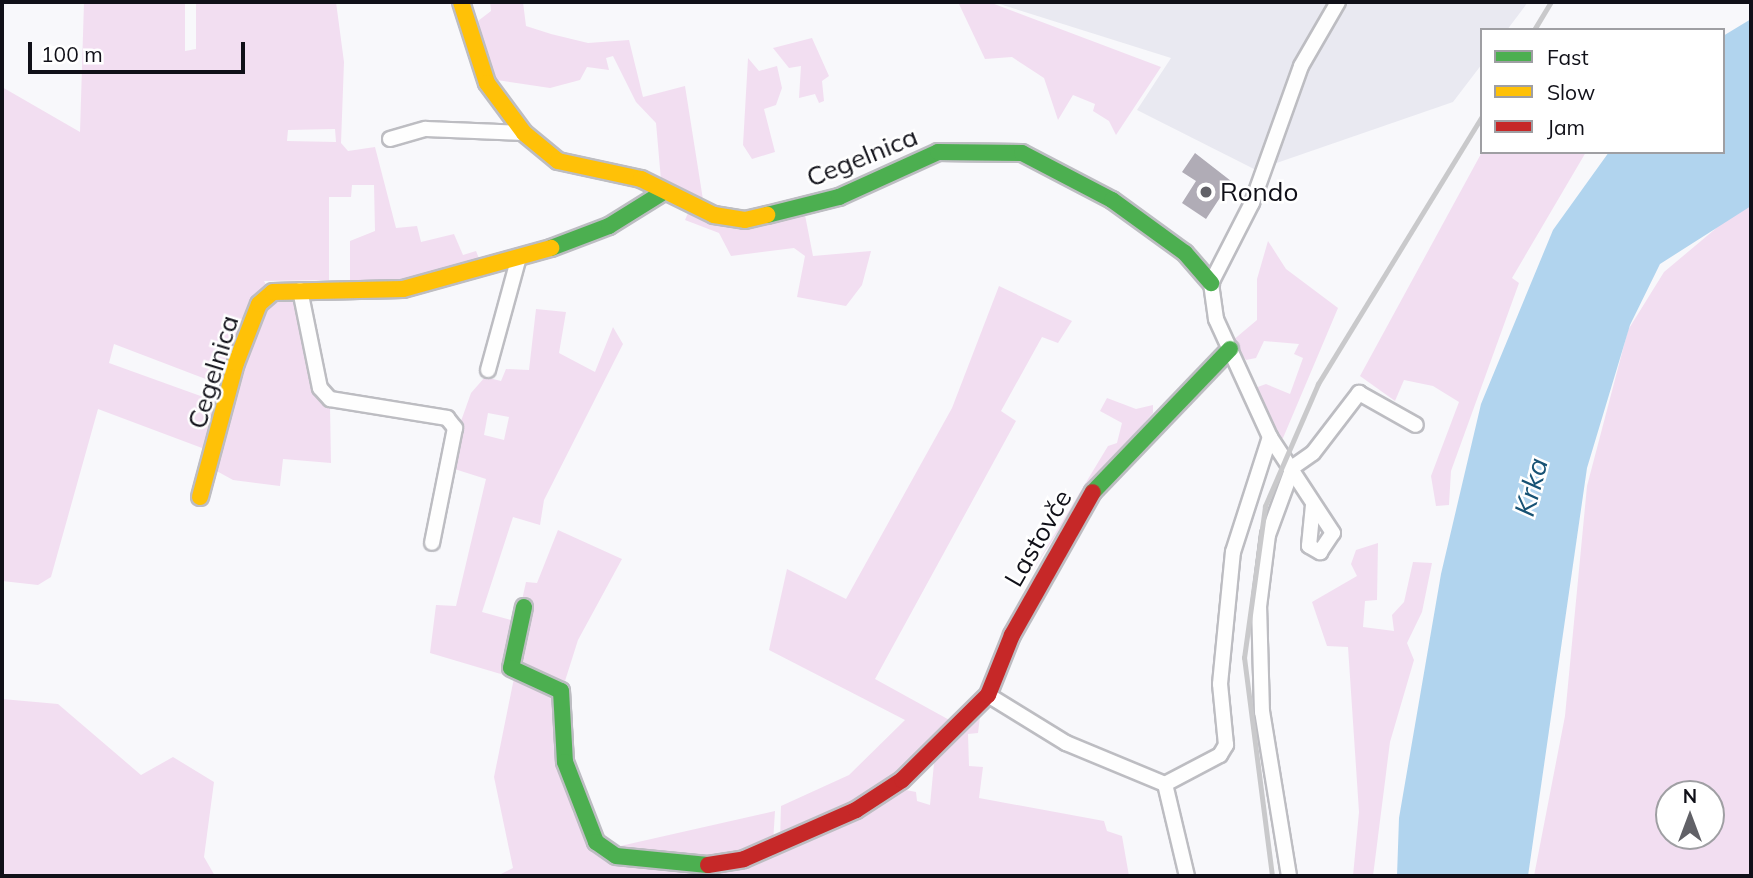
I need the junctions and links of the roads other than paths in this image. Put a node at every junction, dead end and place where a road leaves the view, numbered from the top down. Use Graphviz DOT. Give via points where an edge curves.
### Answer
graph roads {
  1 [pos="461,2"];
  2 [pos="1338,2"];
  3 [pos="524,133"];
  4 [pos="390,139"];
  5 [pos="662,192"];
  6 [pos="518,260"];
  7 [pos="1211,283"];
  8 [pos="300,290"];
  9 [pos="1230,349"];
  10 [pos="488,370"];
  11 [pos="1416,425"];
  12 [pos="1270,437"];
  13 [pos="1293,467"];
  14 [pos="200,498"];
  15 [pos="1313,505"];
  16 [pos="432,543"];
  17 [pos="524,607"];
  18 [pos="988,695"];
  19 [pos="1165,784"];
  20 [pos="1187,876"];
  21 [pos="1289,876"];
  1 -- 3 [label="street, Cegelnica" via="487,83"];
  2 -- 7 [label="street" via="1301,66 1252,203"];
  3 -- 4 [label="street" via="426,129"];
  3 -- 5 [label="street, Cegelnica" via="558,161 641,179"];
  5 -- 6 [label="street, Cegelnica" via="609,226"];
  5 -- 7 [label="street, Cegelnica" via="714,215 745,219 839,197 938,152 1021,153 1112,200 1185,253"];
  6 -- 8 [label="street, Cegelnica" via="403,289"];
  6 -- 10 [label="street"];
  7 -- 9 [label="street" via="1216,319"];
  8 -- 14 [label="street, Cegelnica" via="273,292 259,304"];
  8 -- 16 [label="street" via="320,388 330,399 447,418 456,428"];
  9 -- 12 [label="street"];
  9 -- 18 [label="street, Lastovče" via="1093,492 1012,635"];
  11 -- 13 [label="street" via="1359,393 1312,453"];
  12 -- 13 [label="street"];
  12 -- 19 [label="street" via="1233,552 1220,684 1226,745 1220,755"];
  13 -- 15 [label="street"];
  13 -- 21 [label="street" via="1268,535 1259,607 1262,712"];
  17 -- 18 [label="street" via="511,668 561,691 565,762 596,842 616,856 709,865 777,846 902,780"];
  18 -- 19 [label="street" via="1066,743"];
  19 -- 20 [label="street"];
}
